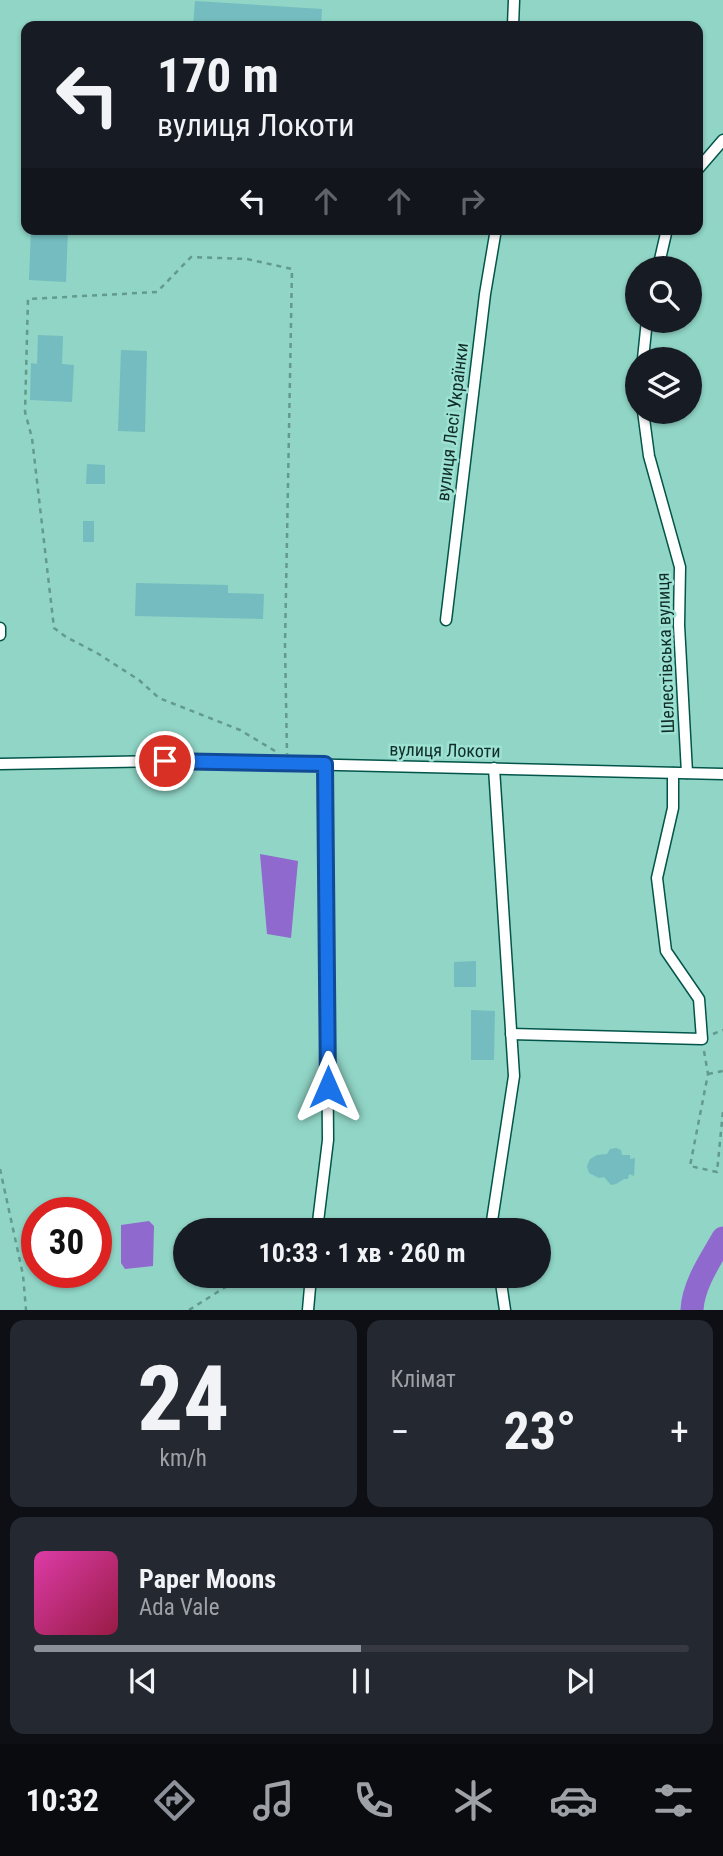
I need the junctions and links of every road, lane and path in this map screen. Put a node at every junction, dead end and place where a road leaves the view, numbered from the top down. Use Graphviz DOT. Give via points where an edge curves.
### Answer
graph roads {
  1 [pos="514,0"];
  2 [pos="513,21"];
  3 [pos="723,140"];
  4 [pos="703,163"];
  5 [pos="495,235"];
  6 [pos="666,235"];
  7 [pos="661,256"];
  8 [pos="645,424"];
  9 [pos="446,620"];
  10 [pos="0,628"];
  11 [pos="0,635"];
  12 [pos="287,761"];
  13 [pos="0,764"];
  14 [pos="325,764"];
  15 [pos="494,768"];
  16 [pos="673,773"];
  17 [pos="687,773"];
  18 [pos="723,774"];
  19 [pos="511,1034"];
  20 [pos="723,1072"];
  21 [pos="723,1111"];
  22 [pos="0,1169"];
  23 [pos="318,1218"];
  24 [pos="492,1218"];
  25 [pos="224,1288"];
  26 [pos="310,1288"];
  27 [pos="502,1288"];
  28 [pos="26,1310"];
  29 [pos="189,1310"];
  30 [pos="308,1310"];
  31 [pos="505,1310"];
  1 -- 2 [label="street"];
  3 -- 4 [label="street"];
  5 -- 9 [label="street, вулиця Лесі Українки"];
  6 -- 7 [label="street"];
  8 -- 17 [label="street, Шелестівська вулиця" via="649,456 680,567"];
  10 -- 11 [label="street"];
  12 -- 12 [label="path" via="292,269 247,259 191,257 157,292 28,299 25,412 54,628 139,680 159,698 240,730"];
  12 -- 13 [label="street, вулиця Локоти"];
  12 -- 14 [label="street, вулиця Локоти"];
  14 -- 15 [label="street, вулиця Локоти"];
  14 -- 23 [label="street" via="328,1140"];
  15 -- 16 [label="street, вулиця Локоти"];
  15 -- 19 [label="street"];
  16 -- 17 [label="street, вулиця Локоти"];
  16 -- 19 [label="street" via="673,808 657,878 666,951 699,999 702,1039"];
  17 -- 18 [label="street, вулиця Локоти"];
  19 -- 24 [label="street" via="514,1076"];
  20 -- 21 [label="path" via="708,1074 690,1166 717,1172"];
  22 -- 28 [label="path"];
  25 -- 29 [label="path"];
  26 -- 30 [label="street"];
  27 -- 31 [label="street"];
}
